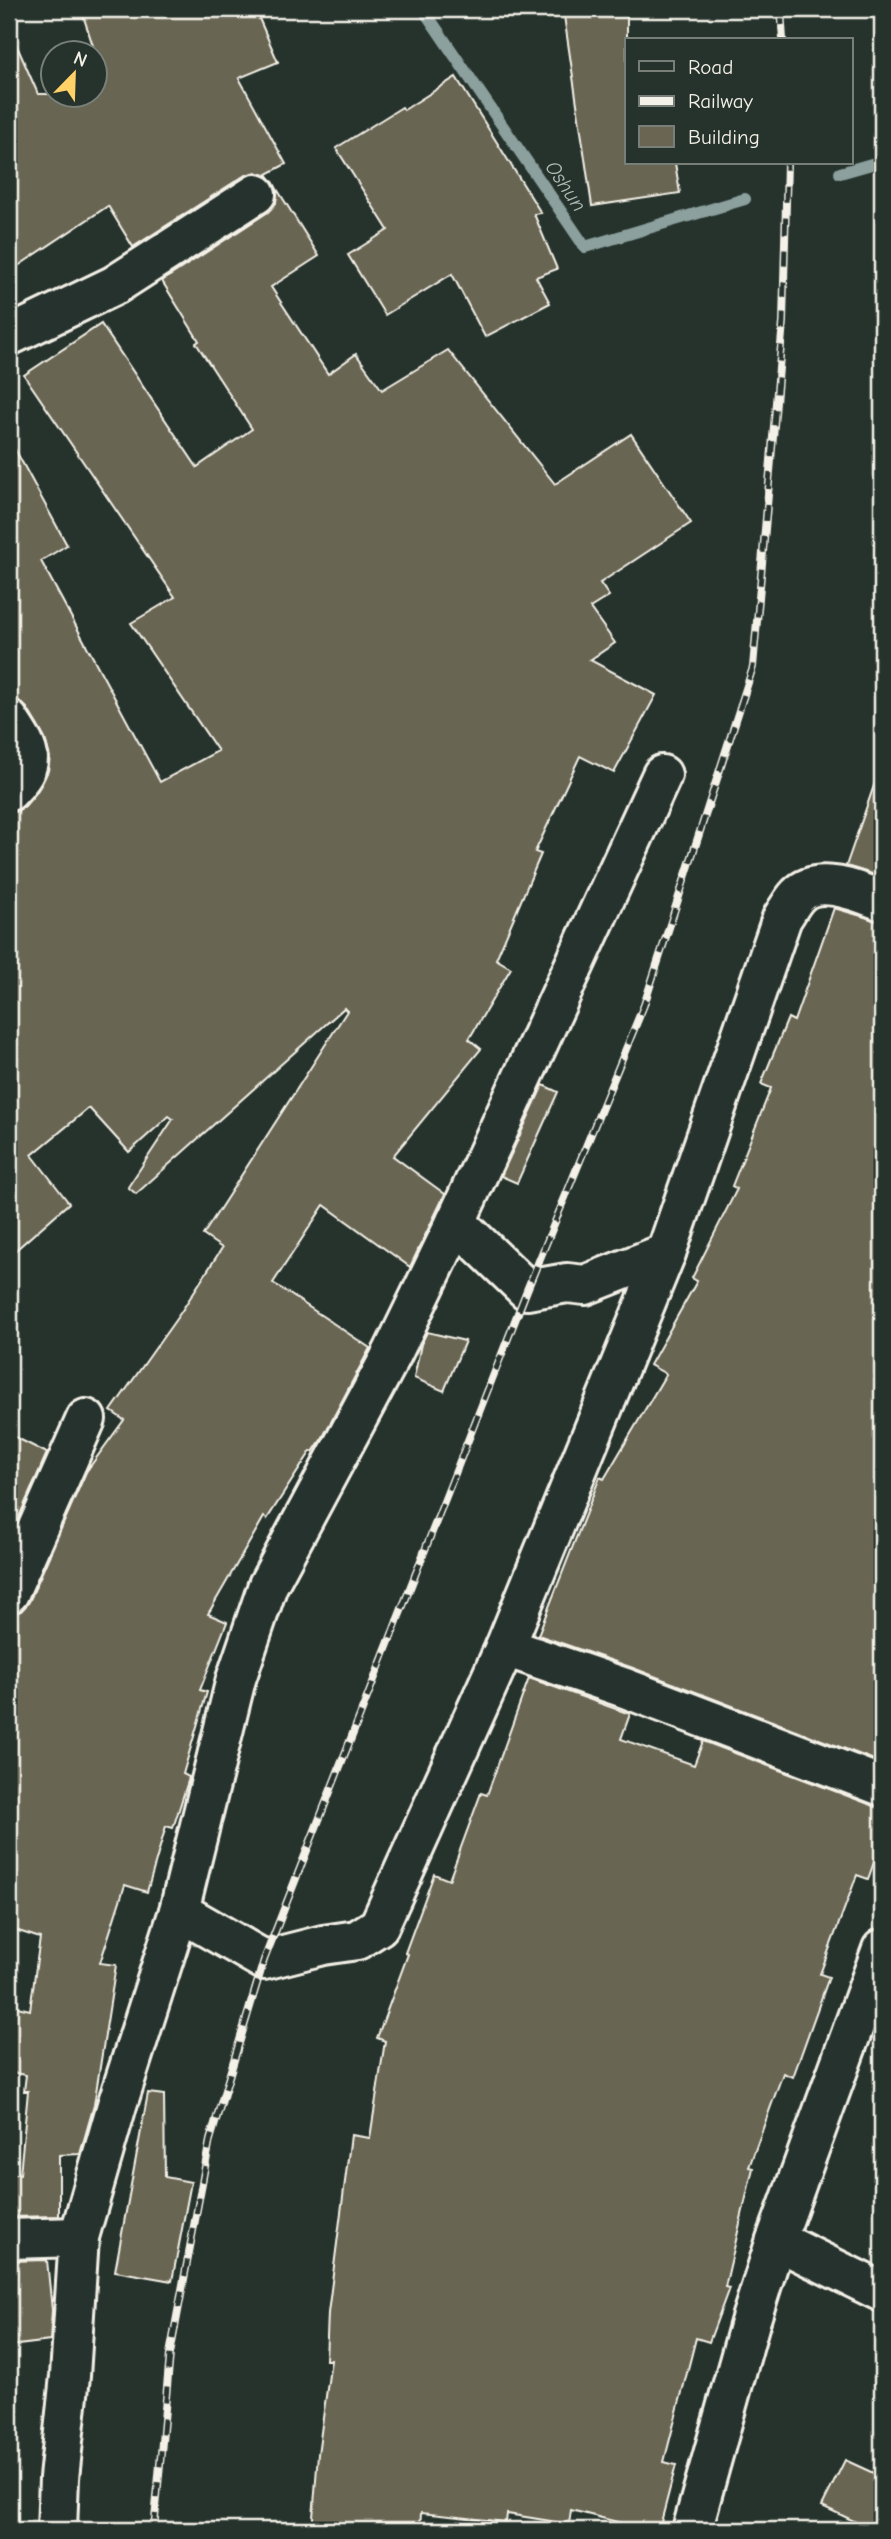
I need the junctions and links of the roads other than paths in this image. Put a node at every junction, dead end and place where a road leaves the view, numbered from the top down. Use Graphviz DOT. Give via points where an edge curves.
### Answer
graph roads {
  1 [pos="256,194"];
  2 [pos="9,336"];
  3 [pos="9,720"];
  4 [pos="662,775"];
  5 [pos="9,791"];
  6 [pos="882,901"];
  7 [pos="456,1222"];
  8 [pos="666,1253"];
  9 [pos="86,1419"];
  10 [pos="9,1593"];
  11 [pos="505,1647"];
  12 [pos="882,1786"];
  13 [pos="178,1911"];
  14 [pos="882,1950"];
  15 [pos="79,2237"];
  16 [pos="9,2239"];
  17 [pos="776,2240"];
  18 [pos="882,2291"];
  19 [pos="57,2530"];
  20 [pos="692,2530"];
  1 -- 2 [label="street" via="115,285"];
  3 -- 5 [label="street" via="28,749 28,765"];
  4 -- 7 [label="street"];
  6 -- 8 [label="street" via="820,885 799,893 782,918"];
  7 -- 8 [label="street" via="527,1290 567,1283 585,1285"];
  7 -- 13 [label="street" via="392,1354 268,1585 236,1679"];
  8 -- 11 [label="street"];
  9 -- 10 [label="street"];
  11 -- 12 [label="street"];
  11 -- 13 [label="street" via="379,1926 357,1940 264,1960"];
  13 -- 15 [label="street"];
  14 -- 17 [label="street"];
  15 -- 16 [label="street"];
  15 -- 19 [label="street"];
  17 -- 18 [label="street"];
  17 -- 20 [label="street"];
}
